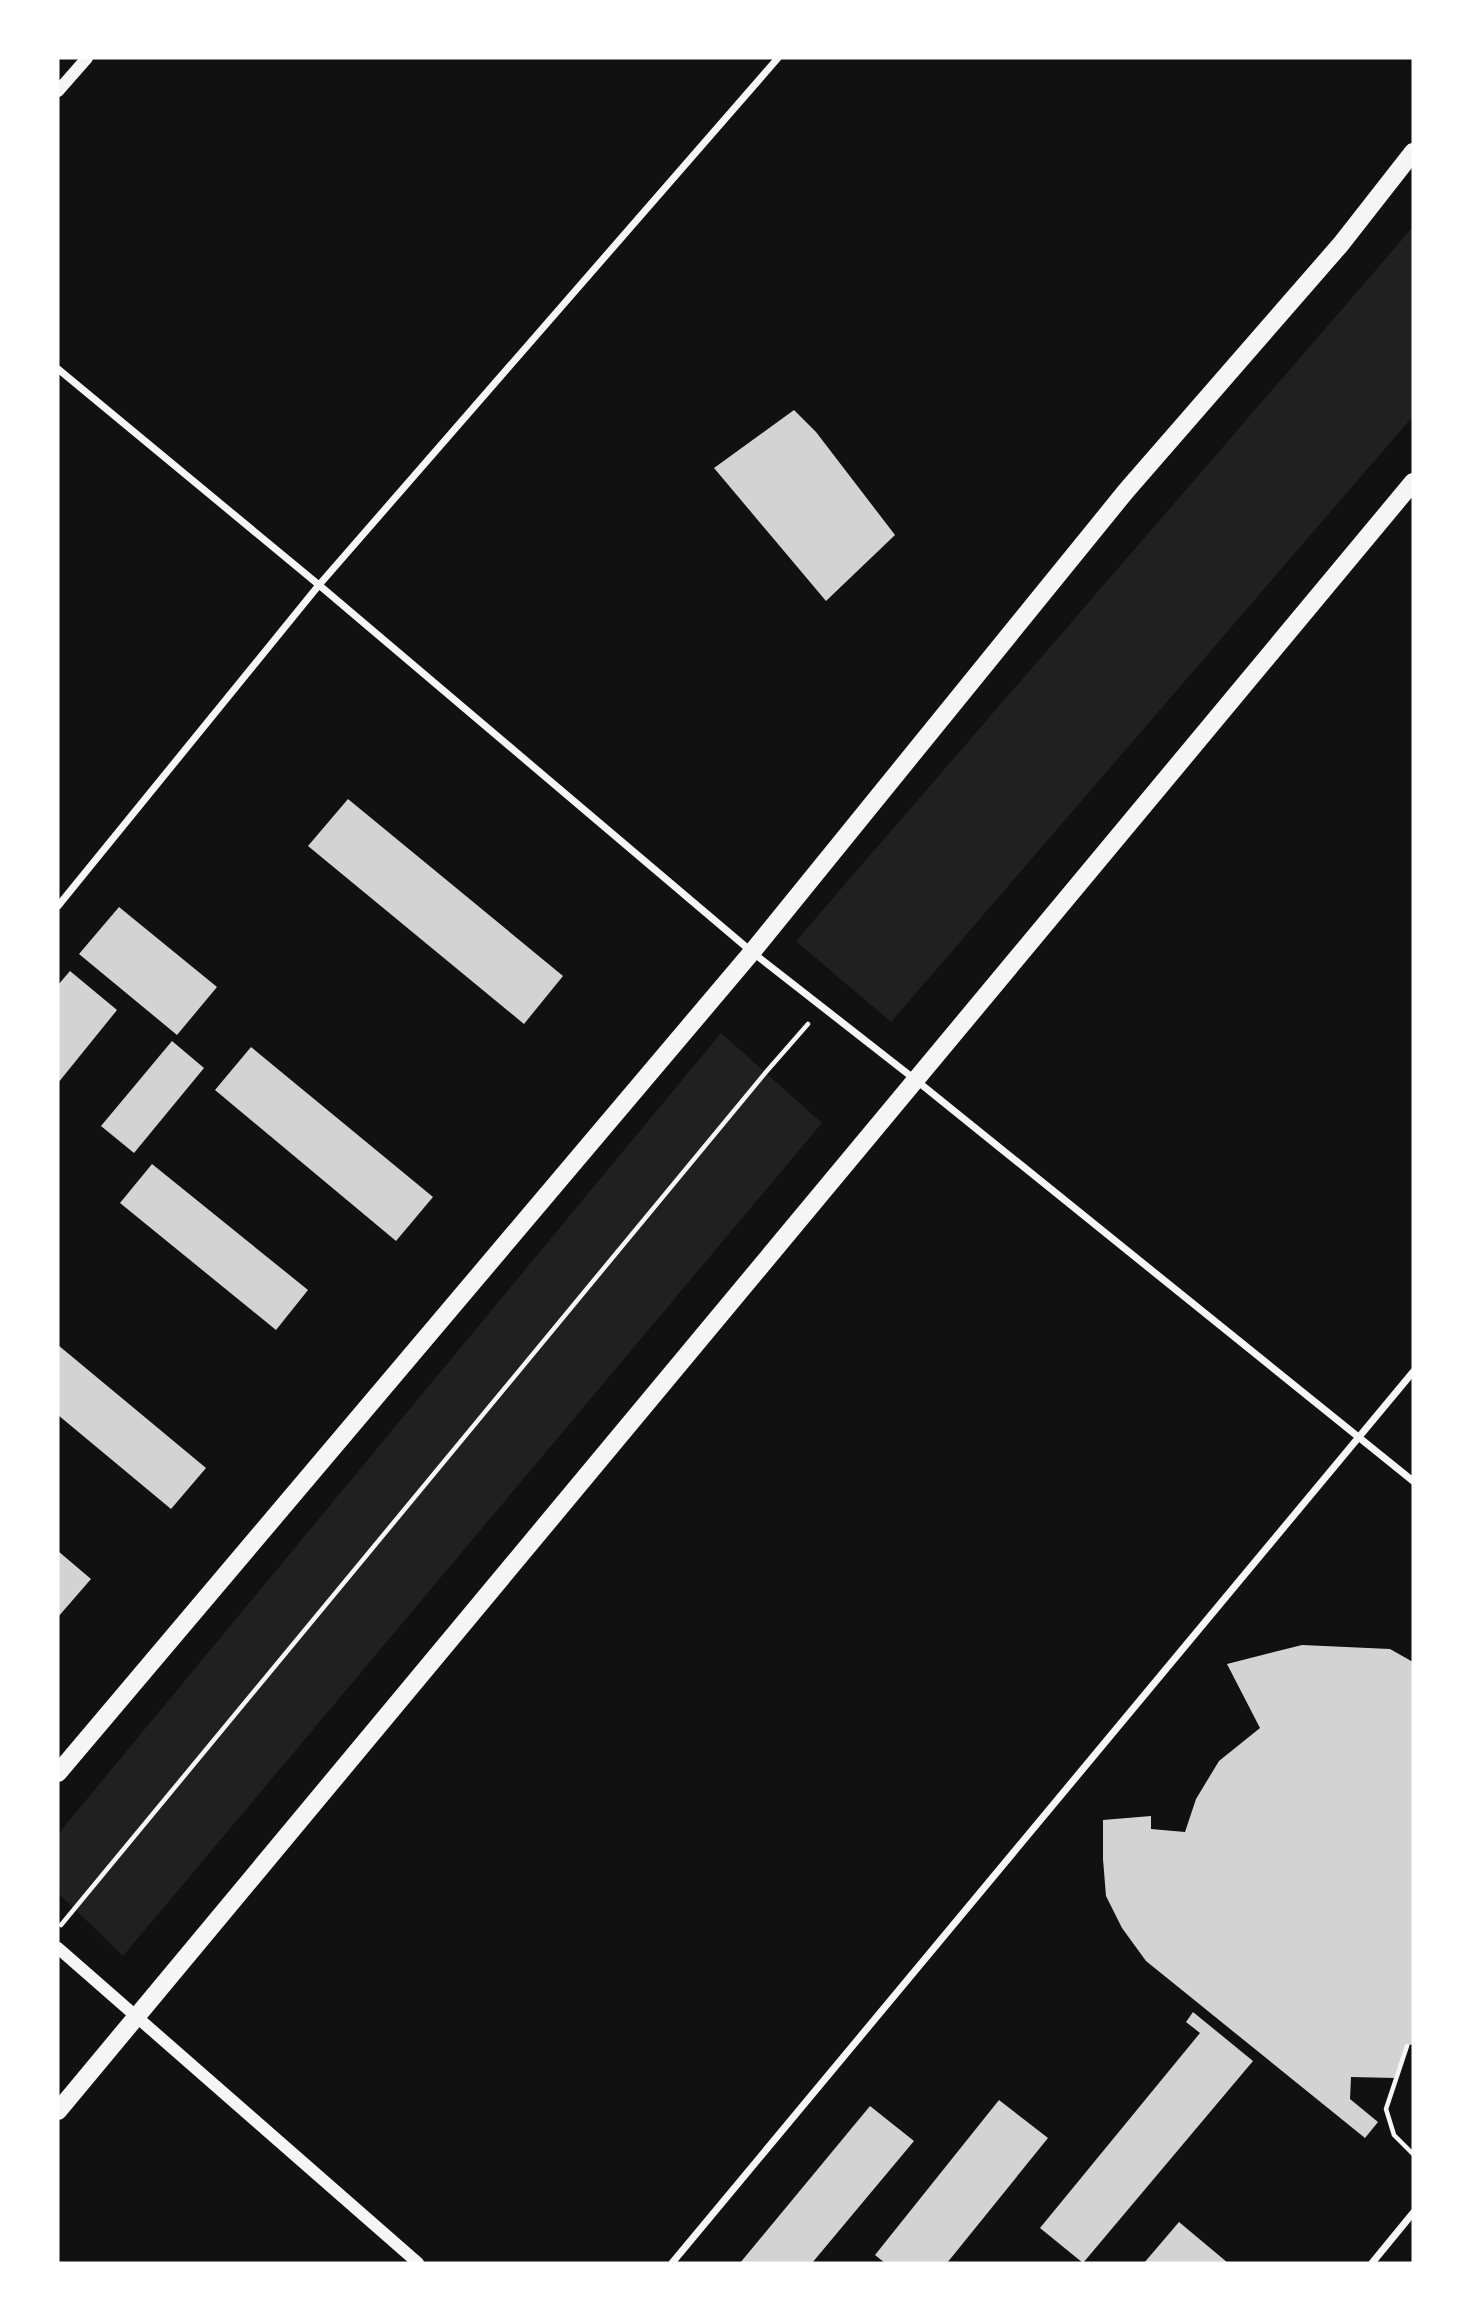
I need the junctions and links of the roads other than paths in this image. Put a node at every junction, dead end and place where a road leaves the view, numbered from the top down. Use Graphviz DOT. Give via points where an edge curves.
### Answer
graph roads {
  1 [pos="87,58"];
  2 [pos="778,58"];
  3 [pos="58,91"];
  4 [pos="1413,152"];
  5 [pos="58,369"];
  6 [pos="1413,482"];
  7 [pos="320,584"];
  8 [pos="58,906"];
  9 [pos="752,952"];
  10 [pos="917,1081"];
  11 [pos="1413,1371"];
  12 [pos="1359,1436"];
  13 [pos="1413,1481"];
  14 [pos="58,1773"];
  15 [pos="58,1948"];
  16 [pos="137,2017"];
  17 [pos="58,2111"];
  18 [pos="1413,2213"];
  19 [pos="418,2263"];
  20 [pos="672,2263"];
  21 [pos="1373,2263"];
  1 -- 3 [label="street"];
  2 -- 7 [label="street"];
  4 -- 9 [label="main road" via="1341,244 1126,491"];
  5 -- 7 [label="street"];
  6 -- 10 [label="main road"];
  7 -- 8 [label="street"];
  7 -- 9 [label="street"];
  9 -- 10 [label="street"];
  9 -- 14 [label="main road"];
  10 -- 12 [label="street"];
  10 -- 16 [label="main road"];
  11 -- 12 [label="street"];
  12 -- 13 [label="street"];
  12 -- 20 [label="street"];
  15 -- 16 [label="street"];
  16 -- 17 [label="main road"];
  16 -- 19 [label="street"];
  18 -- 21 [label="street"];
}
